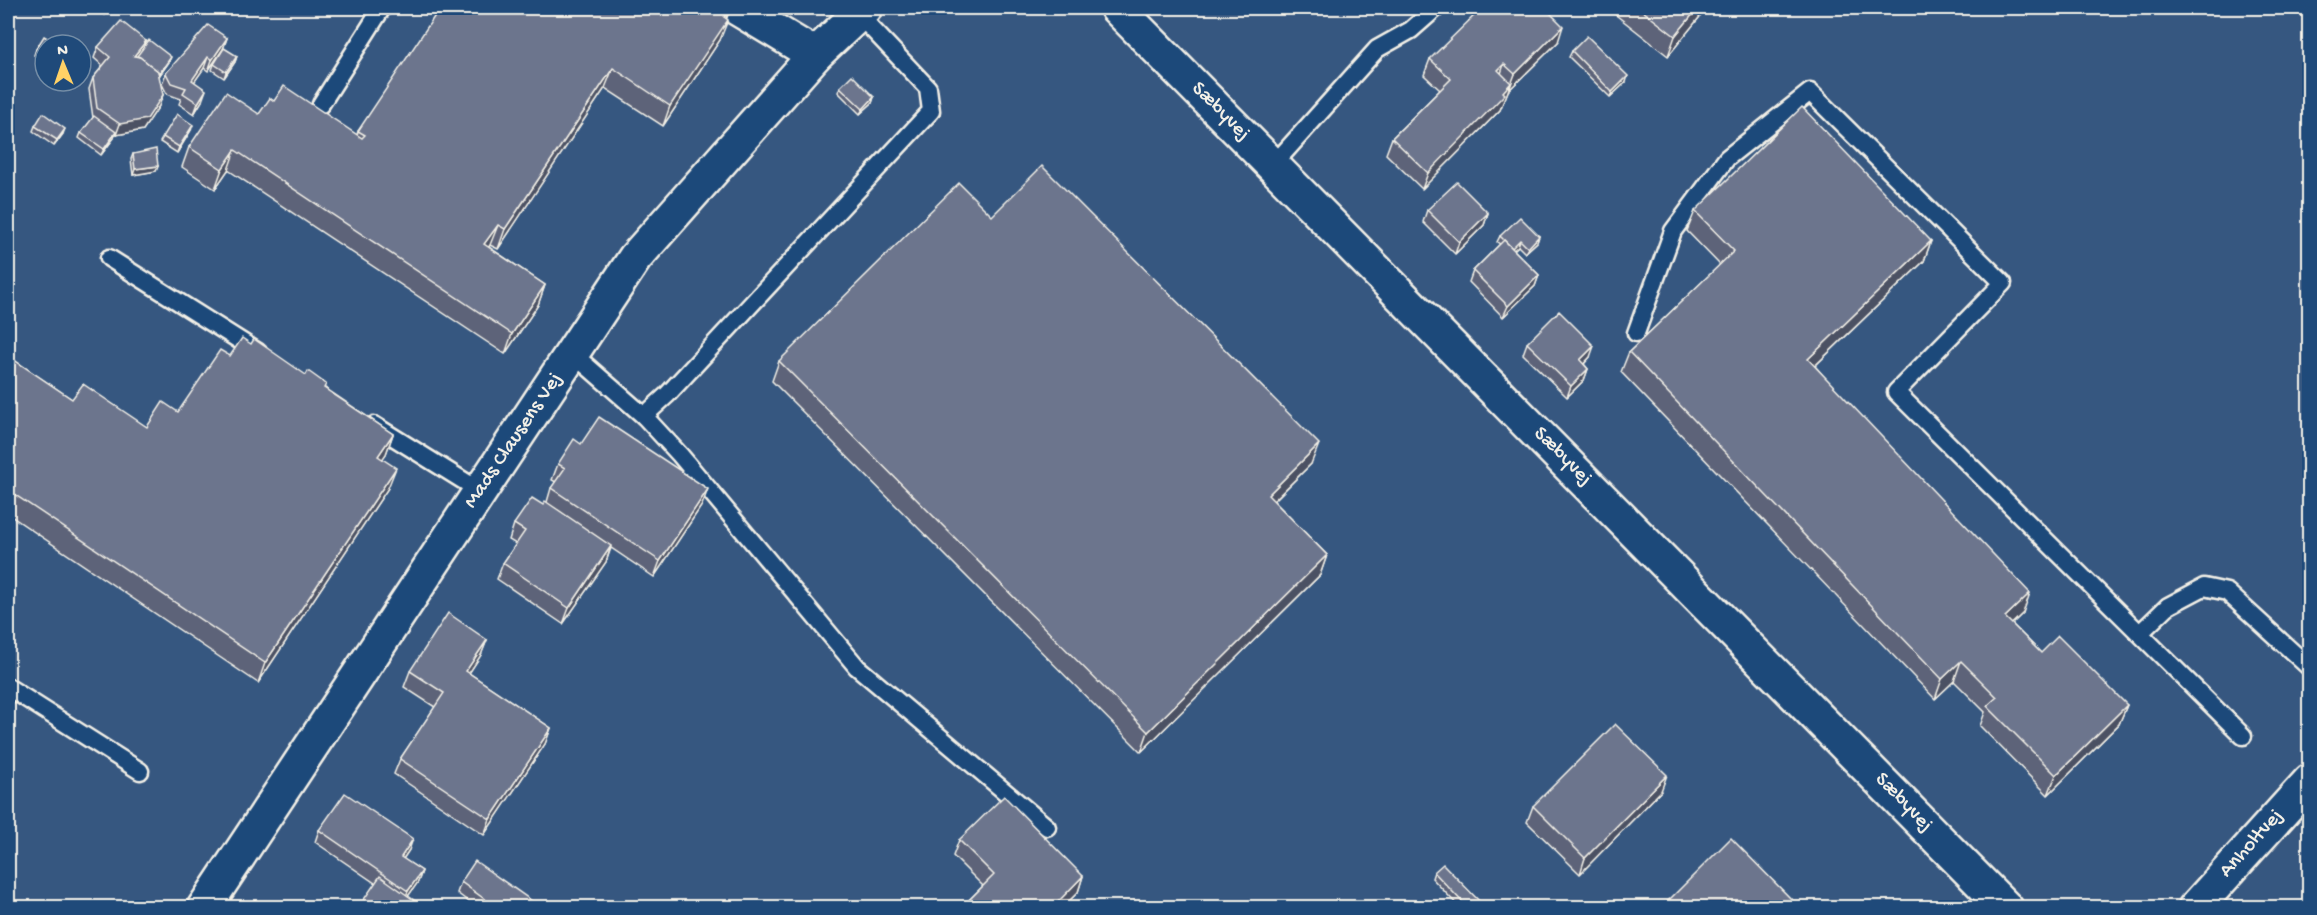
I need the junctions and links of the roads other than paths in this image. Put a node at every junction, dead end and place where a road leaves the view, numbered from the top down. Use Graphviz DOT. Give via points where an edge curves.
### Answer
graph roads {
  1 [pos="382,8"];
  2 [pos="737,8"];
  3 [pos="1117,8"];
  4 [pos="1436,8"];
  5 [pos="862,11"];
  6 [pos="815,55"];
  7 [pos="321,104"];
  8 [pos="1273,165"];
  9 [pos="109,258"];
  10 [pos="1636,333"];
  11 [pos="572,352"];
  12 [pos="270,359"];
  13 [pos="360,416"];
  14 [pos="644,416"];
  15 [pos="480,491"];
  16 [pos="2140,633"];
  17 [pos="2310,668"];
  18 [pos="8,687"];
  19 [pos="2243,736"];
  20 [pos="140,771"];
  21 [pos="2310,781"];
  22 [pos="1047,827"];
  23 [pos="204,908"];
  24 [pos="2006,908"];
  25 [pos="2195,908"];
  1 -- 7 [label="lane"];
  2 -- 6 [label="street"];
  3 -- 8 [label="street, Sæbyvej"];
  4 -- 8 [label="lane" via="1411,30 1377,49"];
  5 -- 6 [label="street, Mads Clausens Vej"];
  5 -- 14 [label="lane" via="928,88 931,111"];
  6 -- 11 [label="street, Mads Clausens Vej" via="635,258"];
  8 -- 24 [label="street, Sæbyvej"];
  9 -- 12 [label="lane"];
  10 -- 16 [label="lane" via="1673,231 1727,158 1810,92 2003,283 1896,392"];
  11 -- 14 [label="lane"];
  11 -- 15 [label="street, Mads Clausens Vej"];
  13 -- 15 [label="lane"];
  14 -- 22 [label="lane" via="857,667"];
  15 -- 23 [label="street, Mads Clausens Vej"];
  16 -- 17 [label="lane" via="2168,606 2204,587 2228,592"];
  16 -- 19 [label="lane"];
  18 -- 20 [label="lane"];
  21 -- 25 [label="street, Anholtvej"];
}
